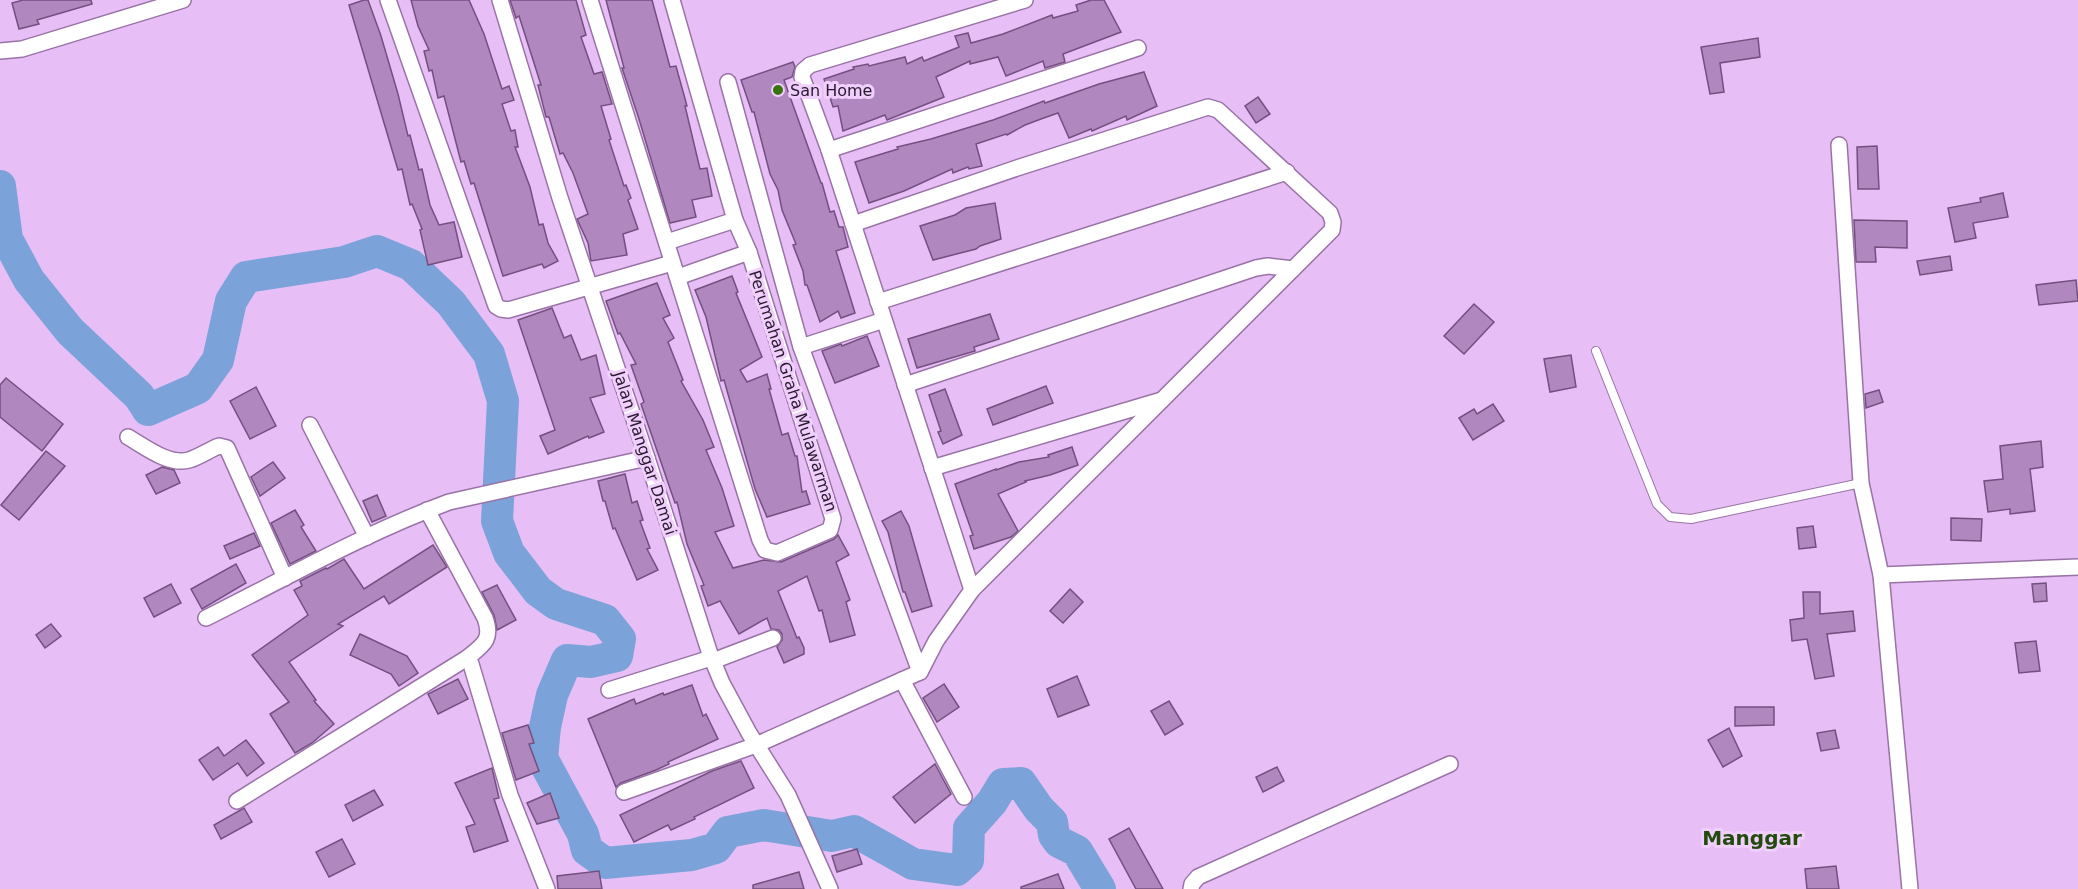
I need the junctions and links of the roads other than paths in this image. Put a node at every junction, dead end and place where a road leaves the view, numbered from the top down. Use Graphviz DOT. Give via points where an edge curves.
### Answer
graph roads {
  1 [pos="183,0"];
  2 [pos="388,0"];
  3 [pos="500,0"];
  4 [pos="590,0"];
  5 [pos="672,0"];
  6 [pos="1025,0"];
  7 [pos="1138,48"];
  8 [pos="0,51"];
  9 [pos="729,82"];
  10 [pos="1839,145"];
  11 [pos="829,150"];
  12 [pos="1287,172"];
  13 [pos="735,220"];
  14 [pos="853,224"];
  15 [pos="667,242"];
  16 [pos="748,252"];
  17 [pos="1293,268"];
  18 [pos="675,270"];
  19 [pos="589,286"];
  20 [pos="878,303"];
  21 [pos="884,320"];
  22 [pos="801,347"];
  23 [pos="1596,351"];
  24 [pos="905,385"];
  25 [pos="1164,399"];
  26 [pos="310,425"];
  27 [pos="128,437"];
  28 [pos="647,458"];
  29 [pos="932,468"];
  30 [pos="1861,483"];
  31 [pos="427,510"];
  32 [pos="367,537"];
  33 [pos="2078,567"];
  34 [pos="1881,575"];
  35 [pos="285,578"];
  36 [pos="972,590"];
  37 [pos="206,618"];
  38 [pos="773,638"];
  39 [pos="467,658"];
  40 [pos="712,659"];
  41 [pos="920,672"];
  42 [pos="902,680"];
  43 [pos="609,690"];
  44 [pos="756,745"];
  45 [pos="1450,764"];
  46 [pos="624,792"];
  47 [pos="964,797"];
  48 [pos="237,801"];
  49 [pos="547,889"];
  50 [pos="830,889"];
  51 [pos="1191,889"];
  52 [pos="1910,889"];
  1 -- 8 [label="street" via="22,49"];
  2 -- 19 [label="street" via="496,306 508,310"];
  3 -- 19 [label="street, Jalan Manggar Damai"];
  4 -- 15 [label="street, Perumahan Graha Mulawarman"];
  5 -- 13 [label="street, Perumahan Graha Mulawarman"];
  6 -- 11 [label="street" via="810,65 802,77"];
  7 -- 11 [label="street"];
  9 -- 22 [label="street"];
  10 -- 30 [label="street"];
  11 -- 14 [label="street"];
  12 -- 14 [label="street" via="1218,110 1208,107"];
  12 -- 17 [label="street" via="1330,213 1333,222 1332,230"];
  12 -- 20 [label="street"];
  13 -- 15 [label="street"];
  13 -- 16 [label="street, Perumahan Graha Mulawarman"];
  14 -- 20 [label="street"];
  15 -- 18 [label="street, Perumahan Graha Mulawarman"];
  16 -- 18 [label="street"];
  16 -- 18 [label="street, Perumahan Graha Mulawarman" via="833,519 830,530 777,553 765,550 760,540"];
  17 -- 24 [label="street" via="1256,268"];
  17 -- 25 [label="street"];
  18 -- 19 [label="street"];
  19 -- 28 [label="street, Jalan Manggar Damai"];
  20 -- 21 [label="street"];
  21 -- 22 [label="street"];
  21 -- 24 [label="street"];
  22 -- 41 [label="street"];
  23 -- 30 [label="lane" via="1657,504 1670,517 1691,519"];
  24 -- 29 [label="street"];
  25 -- 29 [label="street"];
  25 -- 36 [label="street"];
  26 -- 32 [label="street"];
  27 -- 35 [label="street" via="172,460 189,460 219,446 227,448"];
  28 -- 31 [label="street"];
  28 -- 40 [label="street, Jalan Manggar Damai"];
  29 -- 36 [label="street"];
  30 -- 34 [label="street"];
  31 -- 32 [label="street"];
  31 -- 39 [label="street" via="488,625 486,641"];
  32 -- 35 [label="street"];
  33 -- 34 [label="street"];
  34 -- 52 [label="street"];
  35 -- 37 [label="street"];
  36 -- 41 [label="street" via="936,641"];
  38 -- 40 [label="street"];
  39 -- 48 [label="street"];
  39 -- 49 [label="street" via="510,795"];
  40 -- 43 [label="street"];
  40 -- 44 [label="street, Jalan Manggar Damai"];
  41 -- 42 [label="street"];
  42 -- 44 [label="street"];
  42 -- 47 [label="street"];
  44 -- 46 [label="street"];
  44 -- 50 [label="street, Jalan Manggar Damai" via="788,795"];
  45 -- 51 [label="street" via="1198,877"];
}
